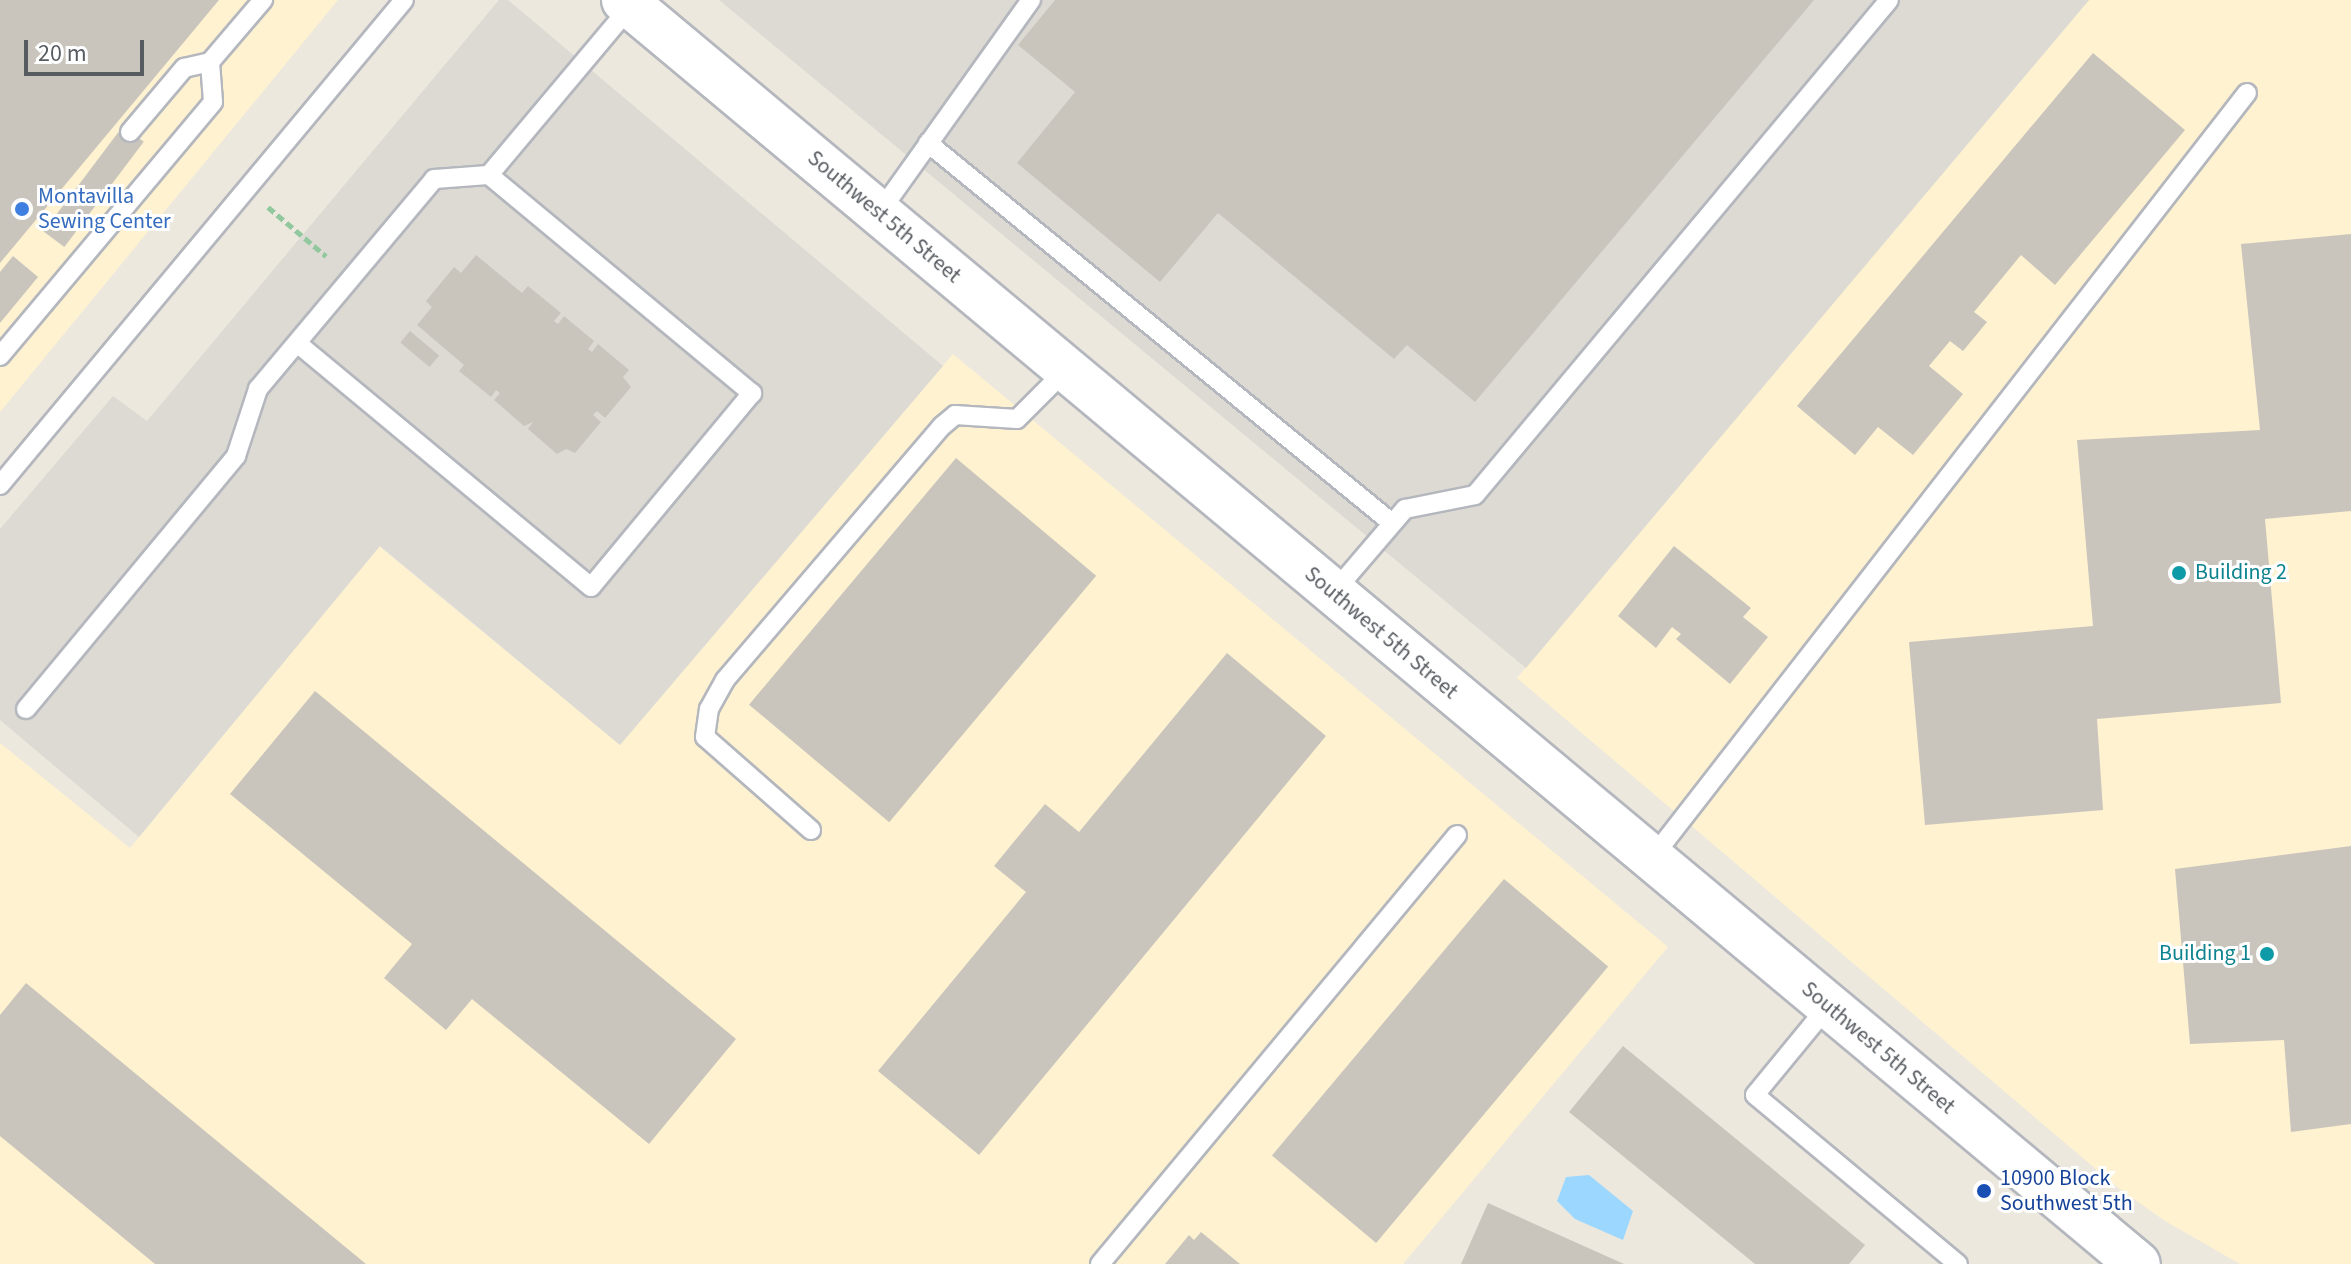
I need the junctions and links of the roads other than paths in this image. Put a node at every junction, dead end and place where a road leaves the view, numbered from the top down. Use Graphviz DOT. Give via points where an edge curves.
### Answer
graph roads {
  1 [pos="263,0"];
  2 [pos="404,0"];
  3 [pos="1031,0"];
  4 [pos="1889,0"];
  5 [pos="628,3"];
  6 [pos="210,62"];
  7 [pos="2247,93"];
  8 [pos="130,132"];
  9 [pos="928,143"];
  10 [pos="489,175"];
  11 [pos="879,213"];
  12 [pos="298,344"];
  13 [pos="0,356"];
  14 [pos="1066,370"];
  15 [pos="0,485"];
  16 [pos="1392,523"];
  17 [pos="1333,593"];
  18 [pos="26,709"];
  19 [pos="811,830"];
  20 [pos="1457,835"];
  21 [pos="1652,858"];
  22 [pos="1828,1006"];
  23 [pos="2122,1259"];
  24 [pos="1100,1264"];
  25 [pos="1958,1264"];
  1 -- 6 [label="lane"];
  2 -- 15 [label="lane"];
  3 -- 9 [label="lane"];
  4 -- 16 [label="lane" via="1475,495 1405,509"];
  5 -- 10 [label="lane"];
  5 -- 11 [label="street, Southwest 5th Street"];
  6 -- 8 [label="lane" via="184,68"];
  6 -- 13 [label="lane" via="213,102"];
  7 -- 21 [label="lane"];
  9 -- 11 [label="lane"];
  9 -- 16 [label="lane"];
  10 -- 12 [label="lane" via="434,179"];
  10 -- 12 [label="lane" via="752,393 591,587"];
  11 -- 14 [label="street, Southwest 5th Street"];
  12 -- 18 [label="lane" via="258,389 236,456"];
  14 -- 17 [label="street, Southwest 5th Street"];
  14 -- 19 [label="lane" via="1017,419 955,415 942,426 725,680 709,709 705,737"];
  16 -- 17 [label="lane"];
  17 -- 21 [label="street, Southwest 5th Street"];
  20 -- 24 [label="lane"];
  21 -- 22 [label="street, Southwest 5th Street"];
  22 -- 23 [label="street, Southwest 5th Street"];
  22 -- 25 [label="lane" via="1755,1095"];
}
